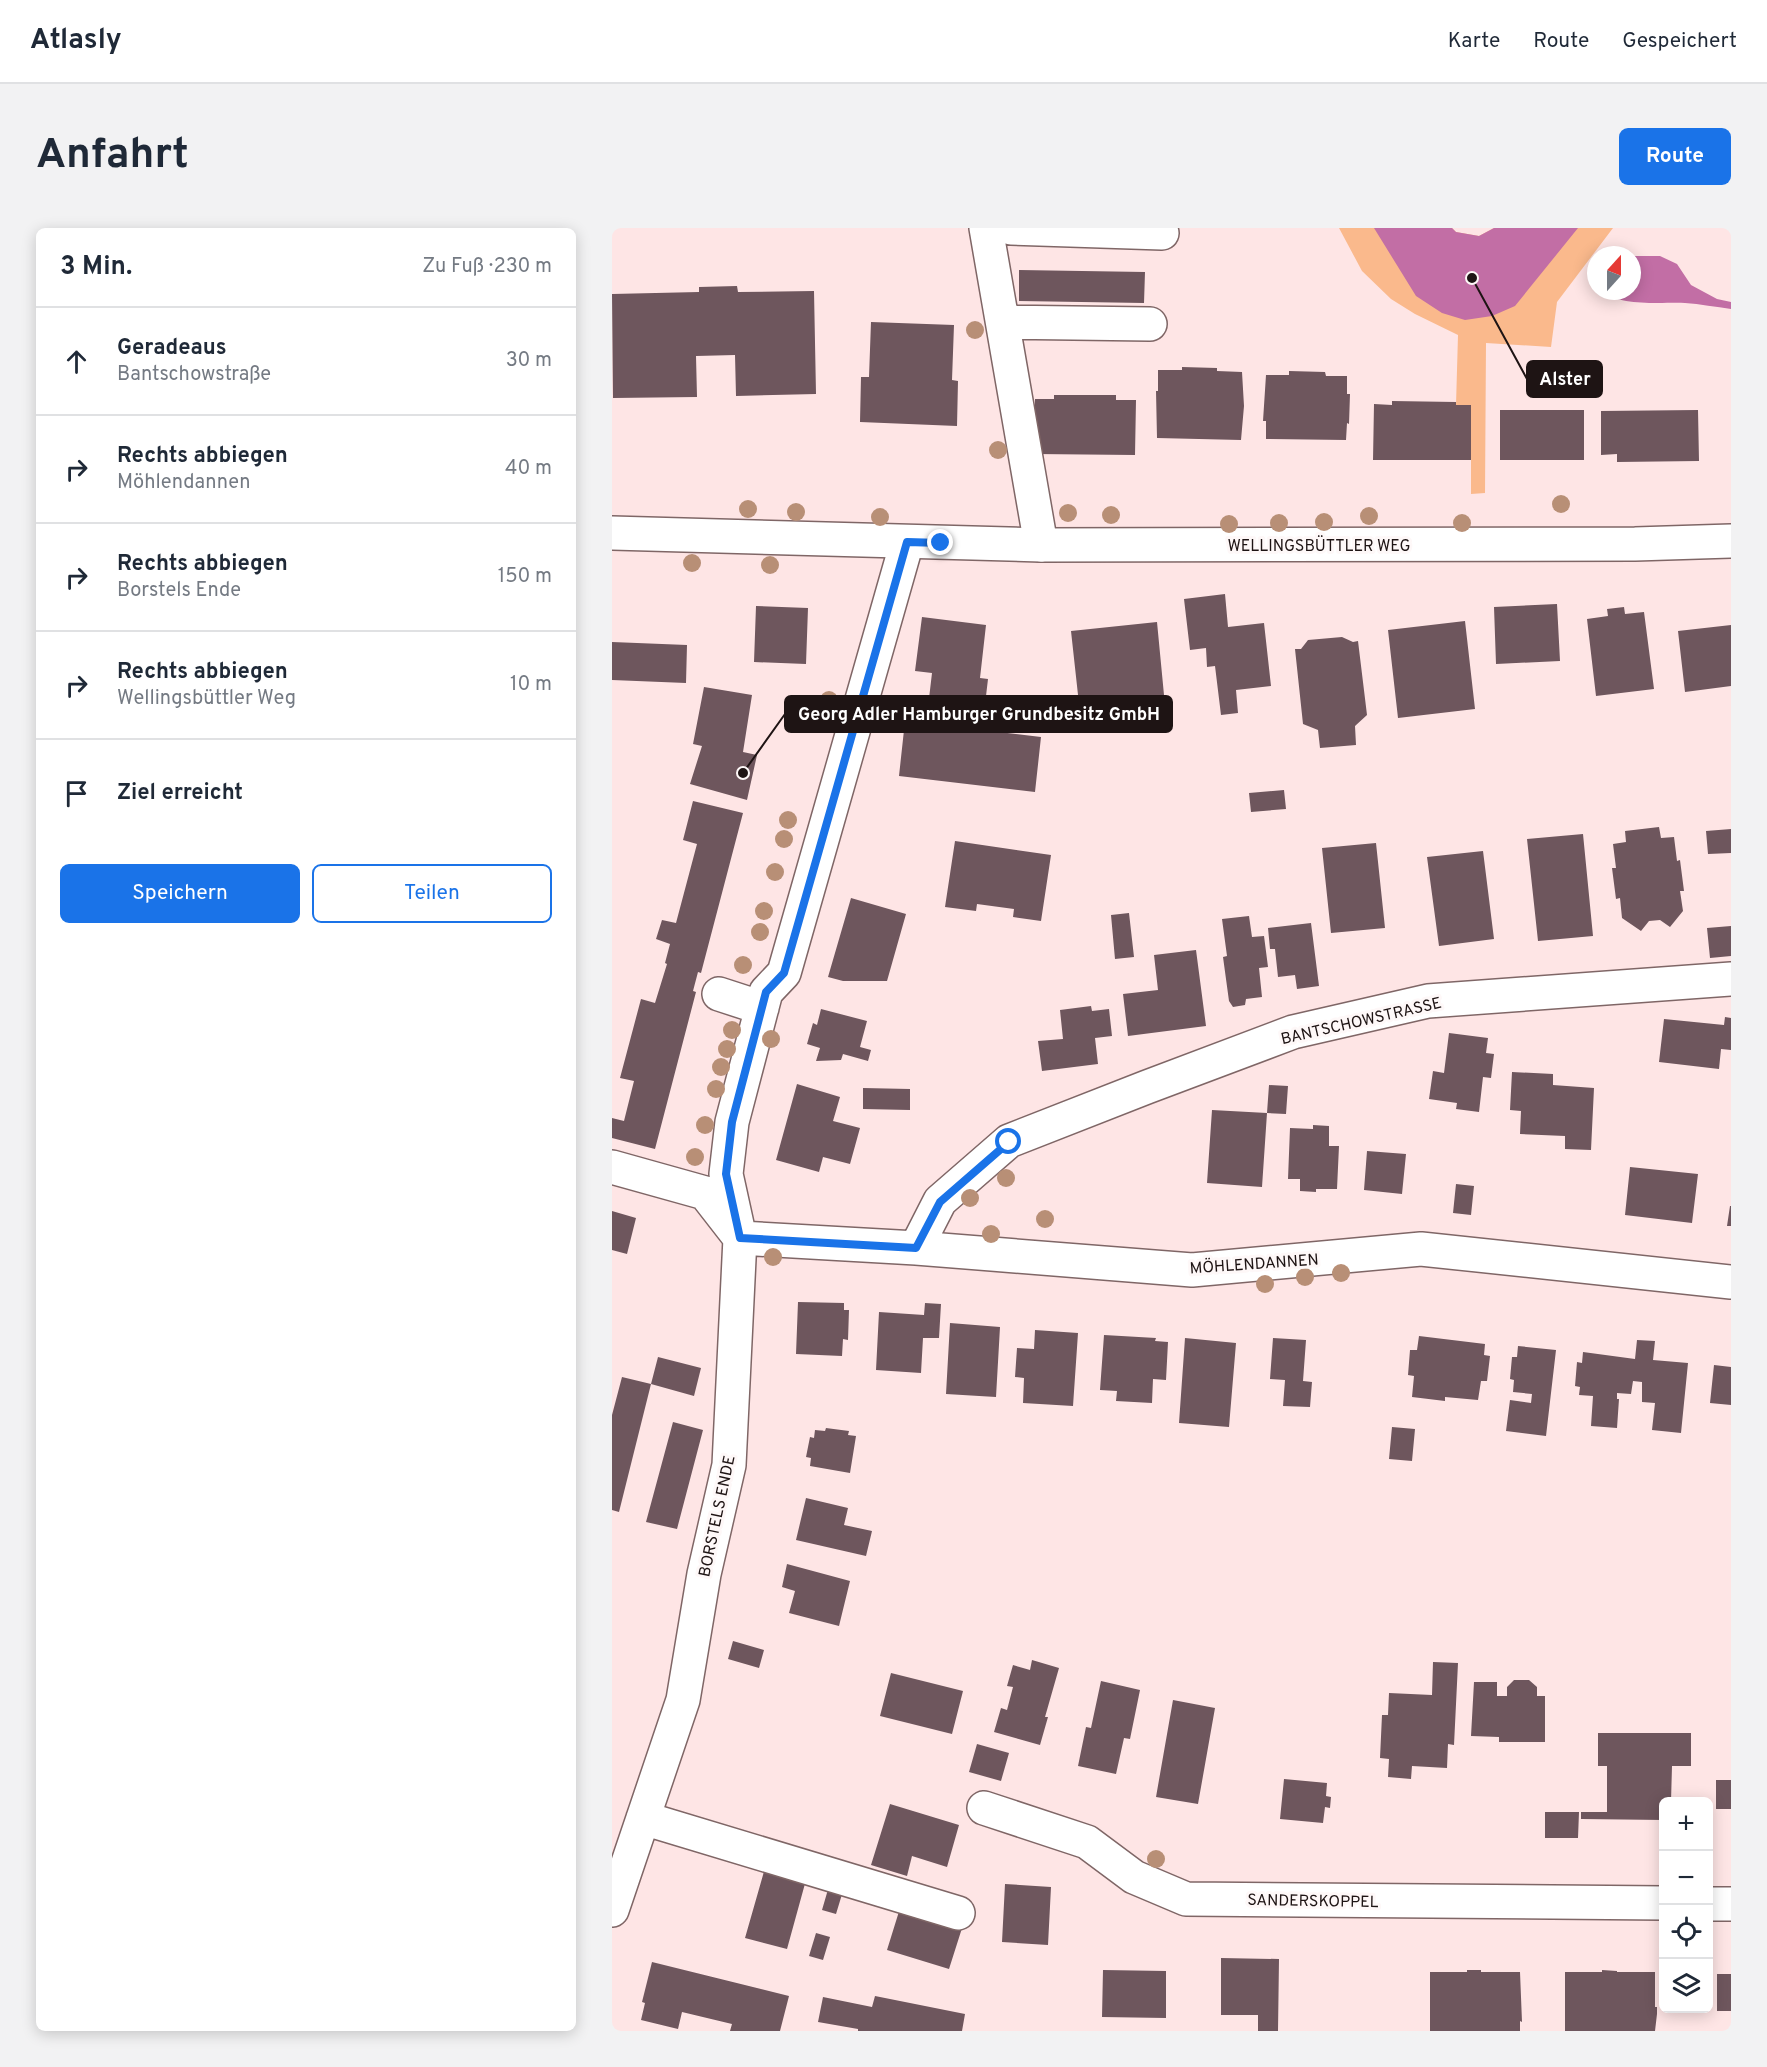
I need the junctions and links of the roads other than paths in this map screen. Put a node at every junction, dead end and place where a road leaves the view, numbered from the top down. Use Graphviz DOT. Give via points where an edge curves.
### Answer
graph roads {
  1 [pos="986,228"];
  2 [pos="1011,228"];
  3 [pos="1162,233"];
  4 [pos="1003,322"];
  5 [pos="1150,324"];
  6 [pos="612,532"];
  7 [pos="1731,541"];
  8 [pos="907,542"];
  9 [pos="1041,545"];
  10 [pos="1731,979"];
  11 [pos="719,994"];
  12 [pos="762,1008"];
  13 [pos="612,1167"];
  14 [pos="740,1238"];
  15 [pos="916,1248"];
  16 [pos="1731,1282"];
  17 [pos="984,1808"];
  18 [pos="643,1818"];
  19 [pos="1659,1903"];
  20 [pos="1713,1904"];
  21 [pos="1731,1904"];
  22 [pos="612,1909"];
  23 [pos="958,1913"];
  1 -- 4 [label="street"];
  2 -- 3 [label="street"];
  4 -- 5 [label="street"];
  4 -- 9 [label="street"];
  6 -- 8 [label="street, WELLINGSBÜTTLER WEG"];
  7 -- 9 [label="street, WELLINGSBÜTTLER WEG"];
  8 -- 9 [label="street, WELLINGSBÜTTLER WEG"];
  8 -- 12 [label="street, BORSTELS ENDE" via="784,973 766,992"];
  10 -- 15 [label="street, BANTSCHOWSTRASSE" via="1428,1001 1293,1032 1009,1142 940,1202"];
  11 -- 12 [label="street"];
  12 -- 14 [label="street, BORSTELS ENDE" via="732,1122 726,1174"];
  13 -- 14 [label="street" via="705,1193"];
  14 -- 15 [label="street, MÖHLENDANNEN"];
  14 -- 18 [label="street, BORSTELS ENDE" via="729,1464 704,1574 683,1700"];
  15 -- 16 [label="street, MÖHLENDANNEN" via="1192,1270 1421,1249"];
  17 -- 19 [label="street, SANDERSKOPPEL" via="1087,1842 1134,1877 1186,1899"];
  18 -- 22 [label="street, BORSTELS ENDE"];
  18 -- 23 [label="street"];
  20 -- 21 [label="street"];
}
